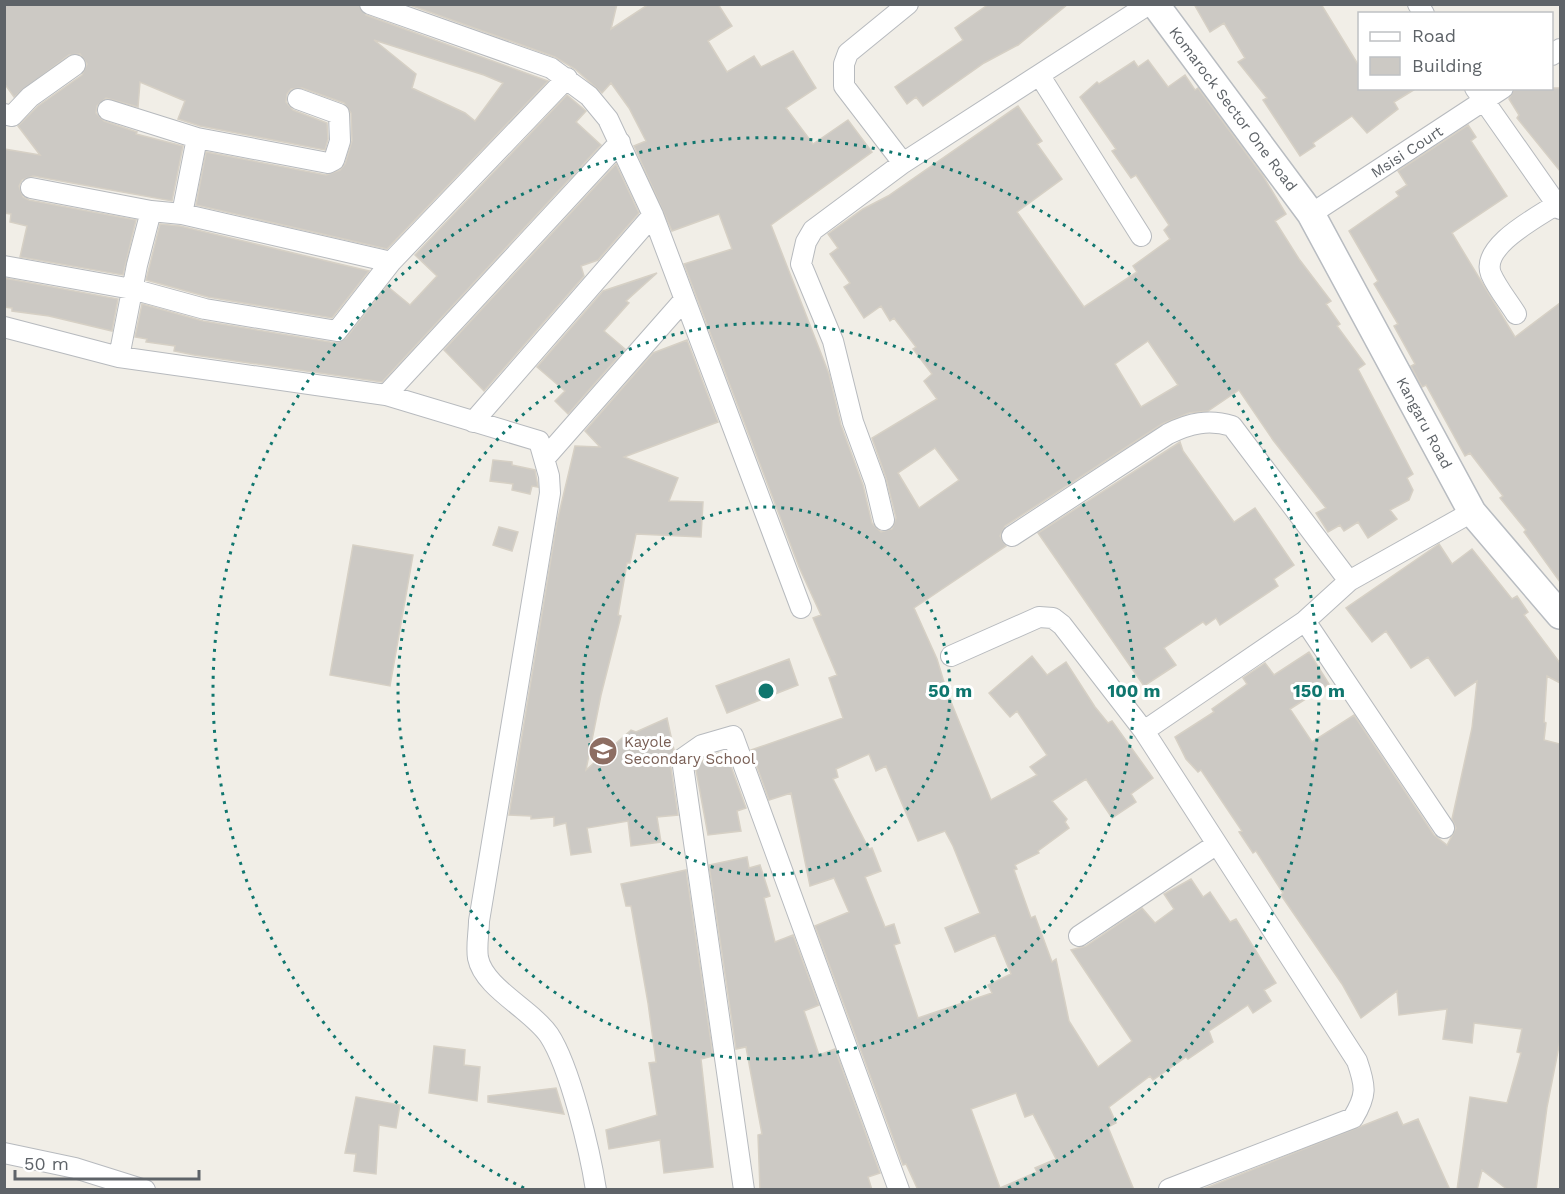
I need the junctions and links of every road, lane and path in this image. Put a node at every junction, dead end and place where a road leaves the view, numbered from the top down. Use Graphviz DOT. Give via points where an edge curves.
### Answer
graph roads {
  1 [pos="370,4"];
  2 [pos="908,4"];
  3 [pos="1149,4"];
  4 [pos="1155,4"];
  5 [pos="75,66"];
  6 [pos="1040,76"];
  7 [pos="567,78"];
  8 [pos="1496,90"];
  9 [pos="1479,95"];
  10 [pos="298,99"];
  11 [pos="108,110"];
  12 [pos="4,114"];
  13 [pos="197,138"];
  14 [pos="620,142"];
  15 [pos="903,163"];
  16 [pos="31,188"];
  17 [pos="1559,206"];
  18 [pos="151,211"];
  19 [pos="182,214"];
  20 [pos="1311,214"];
  21 [pos="653,215"];
  22 [pos="1141,236"];
  23 [pos="391,262"];
  24 [pos="4,266"];
  25 [pos="132,289"];
  26 [pos="684,300"];
  27 [pos="1516,314"];
  28 [pos="4,327"];
  29 [pos="119,357"];
  30 [pos="386,395"];
  31 [pos="473,422"];
  32 [pos="545,458"];
  33 [pos="1472,512"];
  34 [pos="884,520"];
  35 [pos="1012,536"];
  36 [pos="1349,581"];
  37 [pos="801,608"];
  38 [pos="1560,615"];
  39 [pos="1305,621"];
  40 [pos="951,656"];
  41 [pos="1144,731"];
  42 [pos="1444,828"];
  43 [pos="1217,844"];
  44 [pos="1079,936"];
  45 [pos="4,1153"];
  46 [pos="1169,1189"];
  47 [pos="145,1190"];
  48 [pos="596,1190"];
  49 [pos="744,1190"];
  50 [pos="899,1190"];
  1 -- 7 [label="street" via="551,68"];
  2 -- 15 [label="street" via="848,54 843,74 844,86"];
  3 -- 6 [label="street"];
  4 -- 20 [label="main road, Komarock Sector One Road"];
  5 -- 12 [label="street" via="30,97 12,116"];
  6 -- 15 [label="street"];
  6 -- 22 [label="street"];
  7 -- 14 [label="street" via="589,96"];
  7 -- 23 [label="street"];
  8 -- 9 [label="street, Msisi Court"];
  9 -- 17 [label="street"];
  9 -- 20 [label="street, Msisi Court"];
  10 -- 13 [label="street" via="339,114 340,141 334,160 328,163"];
  11 -- 13 [label="street"];
  13 -- 19 [label="street"];
  14 -- 21 [label="street"];
  14 -- 30 [label="street"];
  15 -- 34 [label="street" via="813,230 801,264 833,341 853,423"];
  16 -- 18 [label="street"];
  17 -- 27 [label="street" via="1502,242 1492,254 1490,272"];
  18 -- 19 [label="street"];
  18 -- 25 [label="street"];
  19 -- 23 [label="street"];
  20 -- 33 [label="main road, Kangaru Road"];
  21 -- 26 [label="street"];
  21 -- 31 [label="street"];
  23 -- 25 [label="street" via="337,331 205,309"];
  24 -- 25 [label="street"];
  25 -- 29 [label="street"];
  26 -- 32 [label="street"];
  26 -- 37 [label="street"];
  28 -- 29 [label="street"];
  29 -- 30 [label="street"];
  30 -- 31 [label="street"];
  31 -- 32 [label="street" via="539,441"];
  32 -- 48 [label="street" via="550,493 479,921 478,958 488,979 529,1012 549,1035 563,1064"];
  33 -- 36 [label="street"];
  33 -- 38 [label="main road, Kangaru Road"];
  35 -- 36 [label="street" via="1168,434 1196,423 1215,421 1232,426"];
  36 -- 39 [label="street"];
  39 -- 41 [label="street"];
  39 -- 42 [label="street"];
  40 -- 41 [label="street" via="1039,617 1053,618"];
  41 -- 43 [label="street"];
  43 -- 44 [label="street"];
  43 -- 46 [label="street" via="1357,1061 1364,1082 1364,1100 1353,1119"];
  45 -- 47 [label="street" via="75,1168"];
  49 -- 50 [label="street" via="681,759 702,745 734,736"];
}
